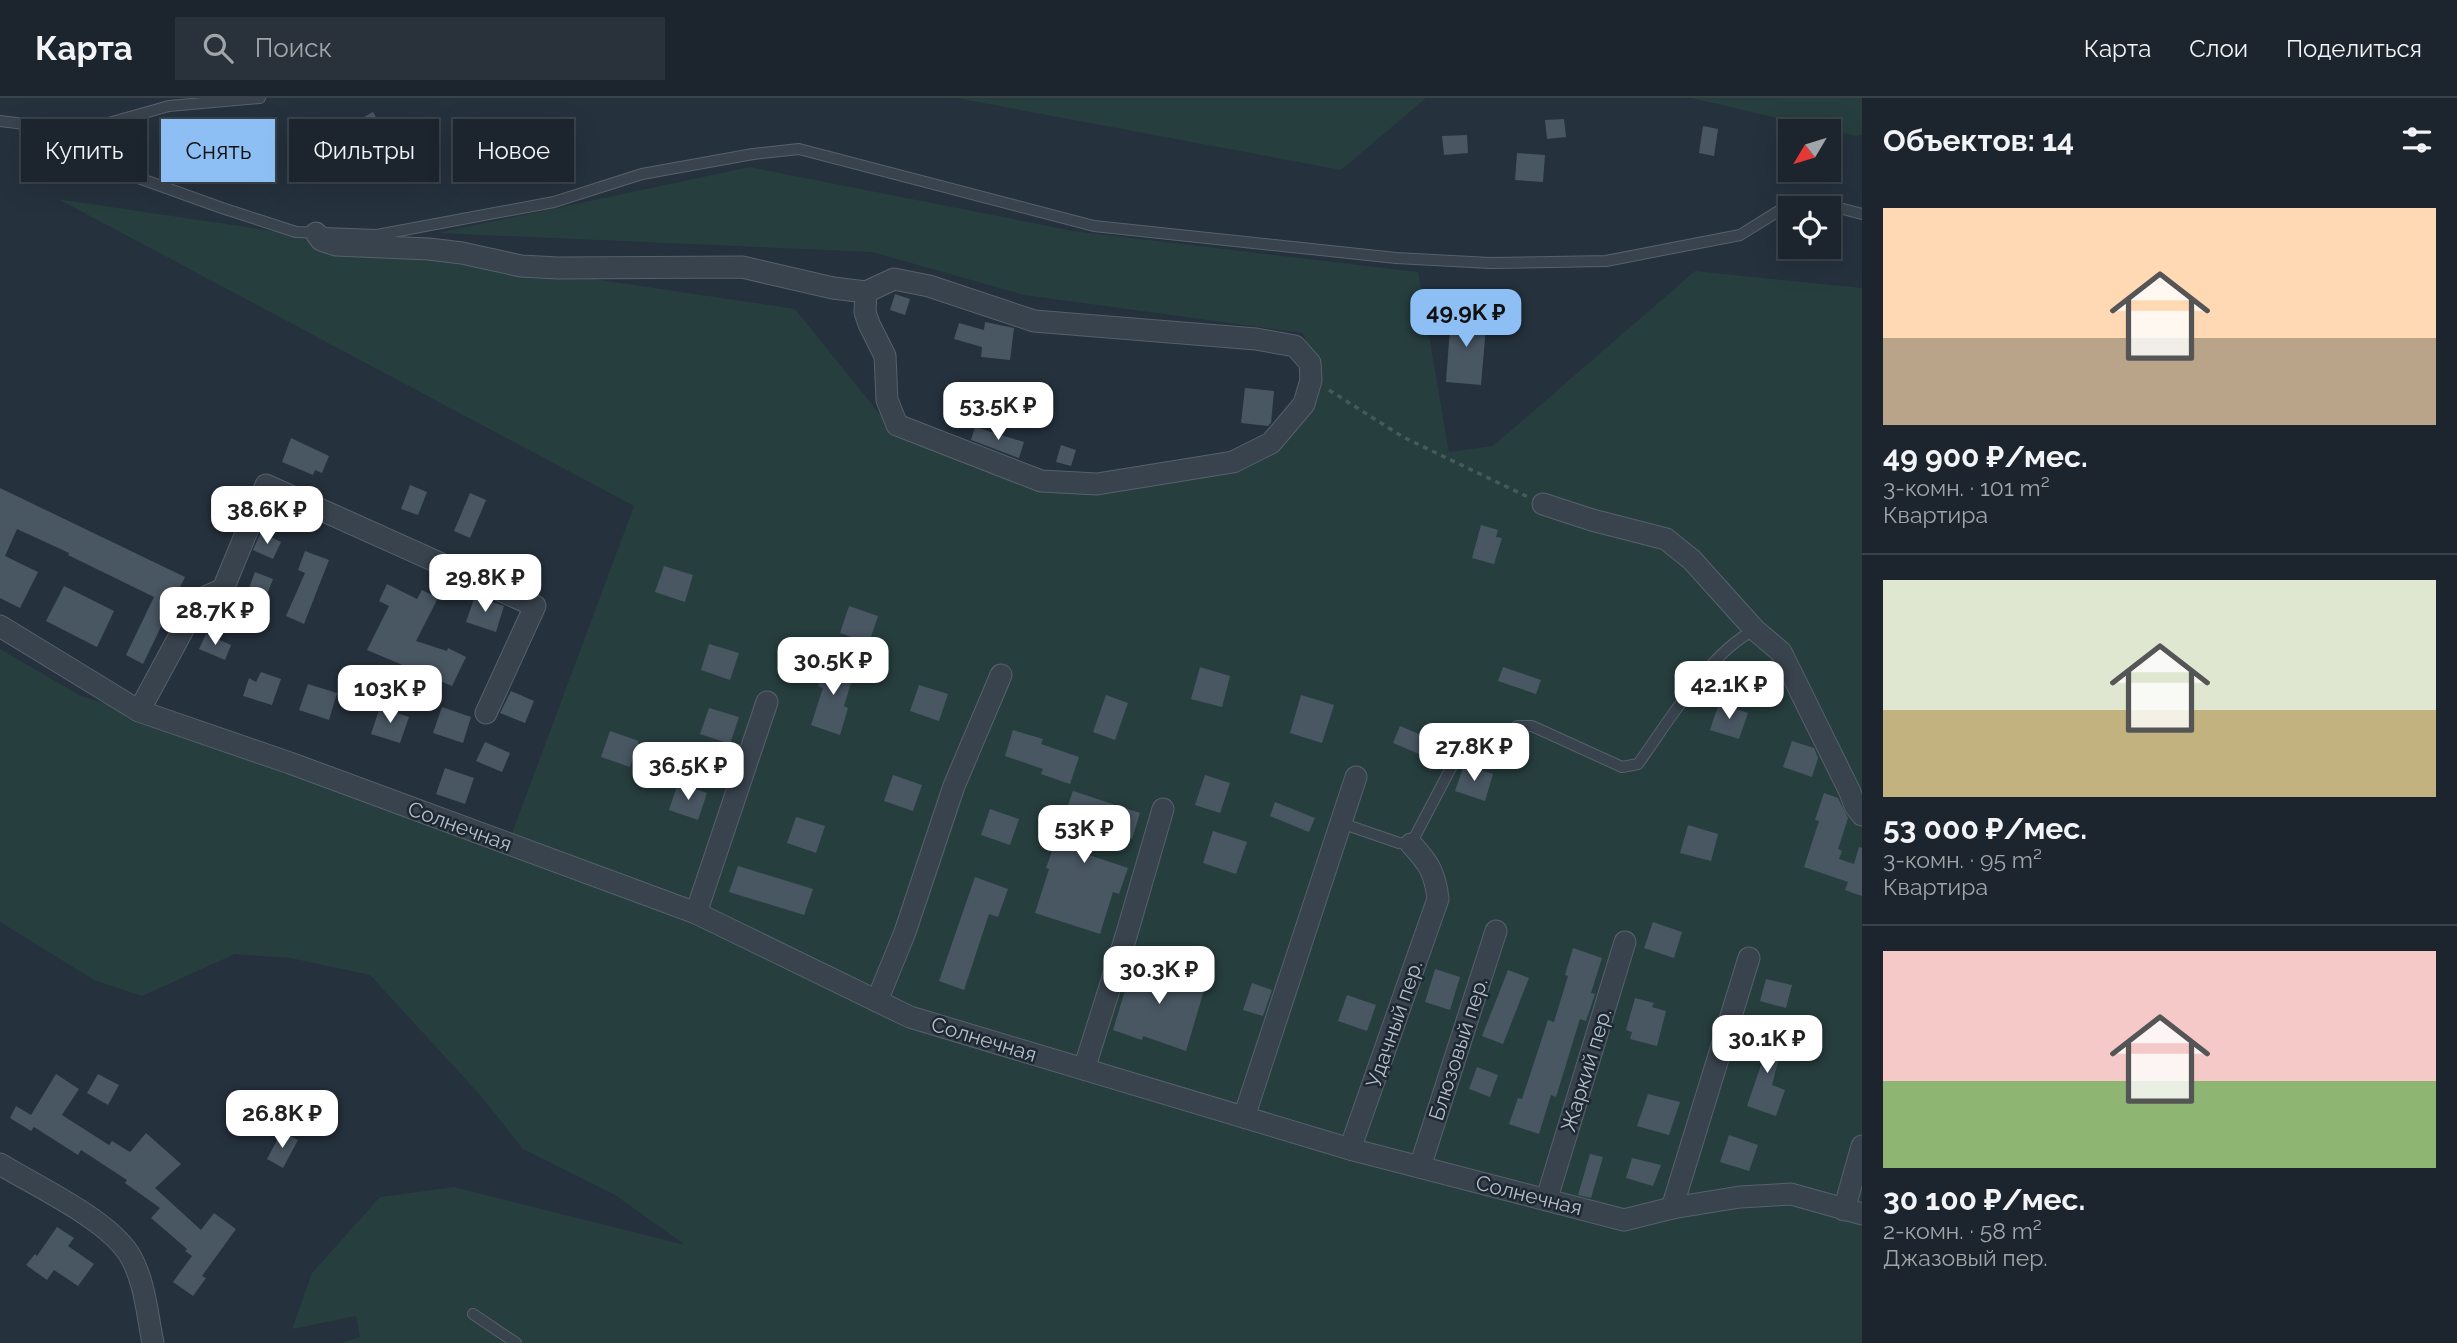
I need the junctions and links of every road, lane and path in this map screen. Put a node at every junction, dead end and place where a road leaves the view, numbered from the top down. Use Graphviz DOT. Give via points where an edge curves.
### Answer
graph roads {
  1 [pos="260,98"];
  2 [pos="123,119"];
  3 [pos="0,121"];
  4 [pos="21,124"];
  5 [pos="147,181"];
  6 [pos="1862,214"];
  7 [pos="316,233"];
  8 [pos="866,292"];
  9 [pos="1311,380"];
  10 [pos="1543,504"];
  11 [pos="0,625"];
  12 [pos="1755,630"];
  13 [pos="1001,675"];
  14 [pos="767,702"];
  15 [pos="139,711"];
  16 [pos="486,713"];
  17 [pos="1356,777"];
  18 [pos="1163,809"];
  19 [pos="1862,815"];
  20 [pos="1341,823"];
  21 [pos="1412,844"];
  22 [pos="696,913"];
  23 [pos="1496,931"];
  24 [pos="1625,942"];
  25 [pos="1749,958"];
  26 [pos="877,1001"];
  27 [pos="1084,1069"];
  28 [pos="1244,1117"];
  29 [pos="1862,1146"];
  30 [pos="1350,1149"];
  31 [pos="0,1164"];
  32 [pos="1420,1167"];
  33 [pos="1547,1198"];
  34 [pos="1672,1208"];
  35 [pos="1853,1212"];
  36 [pos="473,1314"];
  37 [pos="153,1343"];
  38 [pos="516,1343"];
  1 -- 2 [label="lane" via="169,106"];
  3 -- 4 [label="lane"];
  5 -- 7 [label="lane" via="296,232"];
  6 -- 7 [label="lane" via="1809,200 1785,207 1740,234 1605,261 1490,263 1396,258 1094,226 799,149 642,174 554,202 377,235"];
  7 -- 8 [label="street" via="336,245 429,249 521,266 742,267"];
  8 -- 9 [label="street" via="894,279 1034,321 1295,346 1310,363"];
  8 -- 9 [label="street" via="865,312 885,356 887,401 897,425 1041,481 1097,484 1233,461 1271,443 1304,404"];
  9 -- 10 [label="path" via="1403,437"];
  10 -- 12 [label="street" via="1666,539 1692,560"];
  11 -- 15 [label="street, Солнечная"];
  12 -- 19 [label="street" via="1781,652"];
  12 -- 21 [label="lane" via="1739,637 1699,680 1638,764 1622,767 1532,726 1517,726 1500,743 1468,751 1454,762"];
  13 -- 26 [label="street" via="954,786"];
  14 -- 22 [label="street"];
  15 -- 16 [label="street" via="199,600 223,589 266,485 535,606"];
  15 -- 22 [label="street, Солнечная"];
  17 -- 20 [label="street"];
  18 -- 27 [label="street"];
  20 -- 21 [label="lane"];
  20 -- 28 [label="street"];
  21 -- 30 [label="street, Удачный пер." via="1436,878 1438,899"];
  22 -- 26 [label="street, Солнечная"];
  23 -- 32 [label="street, Блюзовый пер."];
  24 -- 33 [label="street, Жаркий пер."];
  25 -- 34 [label="street"];
  26 -- 27 [label="street, Солнечная" via="910,1017"];
  27 -- 28 [label="street, Солнечная"];
  28 -- 30 [label="street, Солнечная"];
  29 -- 35 [label="street"];
  30 -- 32 [label="street, Солнечная"];
  31 -- 37 [label="street" via="112,1233 129,1255 143,1290"];
  32 -- 33 [label="street, Солнечная"];
  33 -- 34 [label="street, Солнечная" via="1624,1220"];
  34 -- 35 [label="street, Солнечная" via="1791,1194"];
  36 -- 38 [label="lane"];
}
